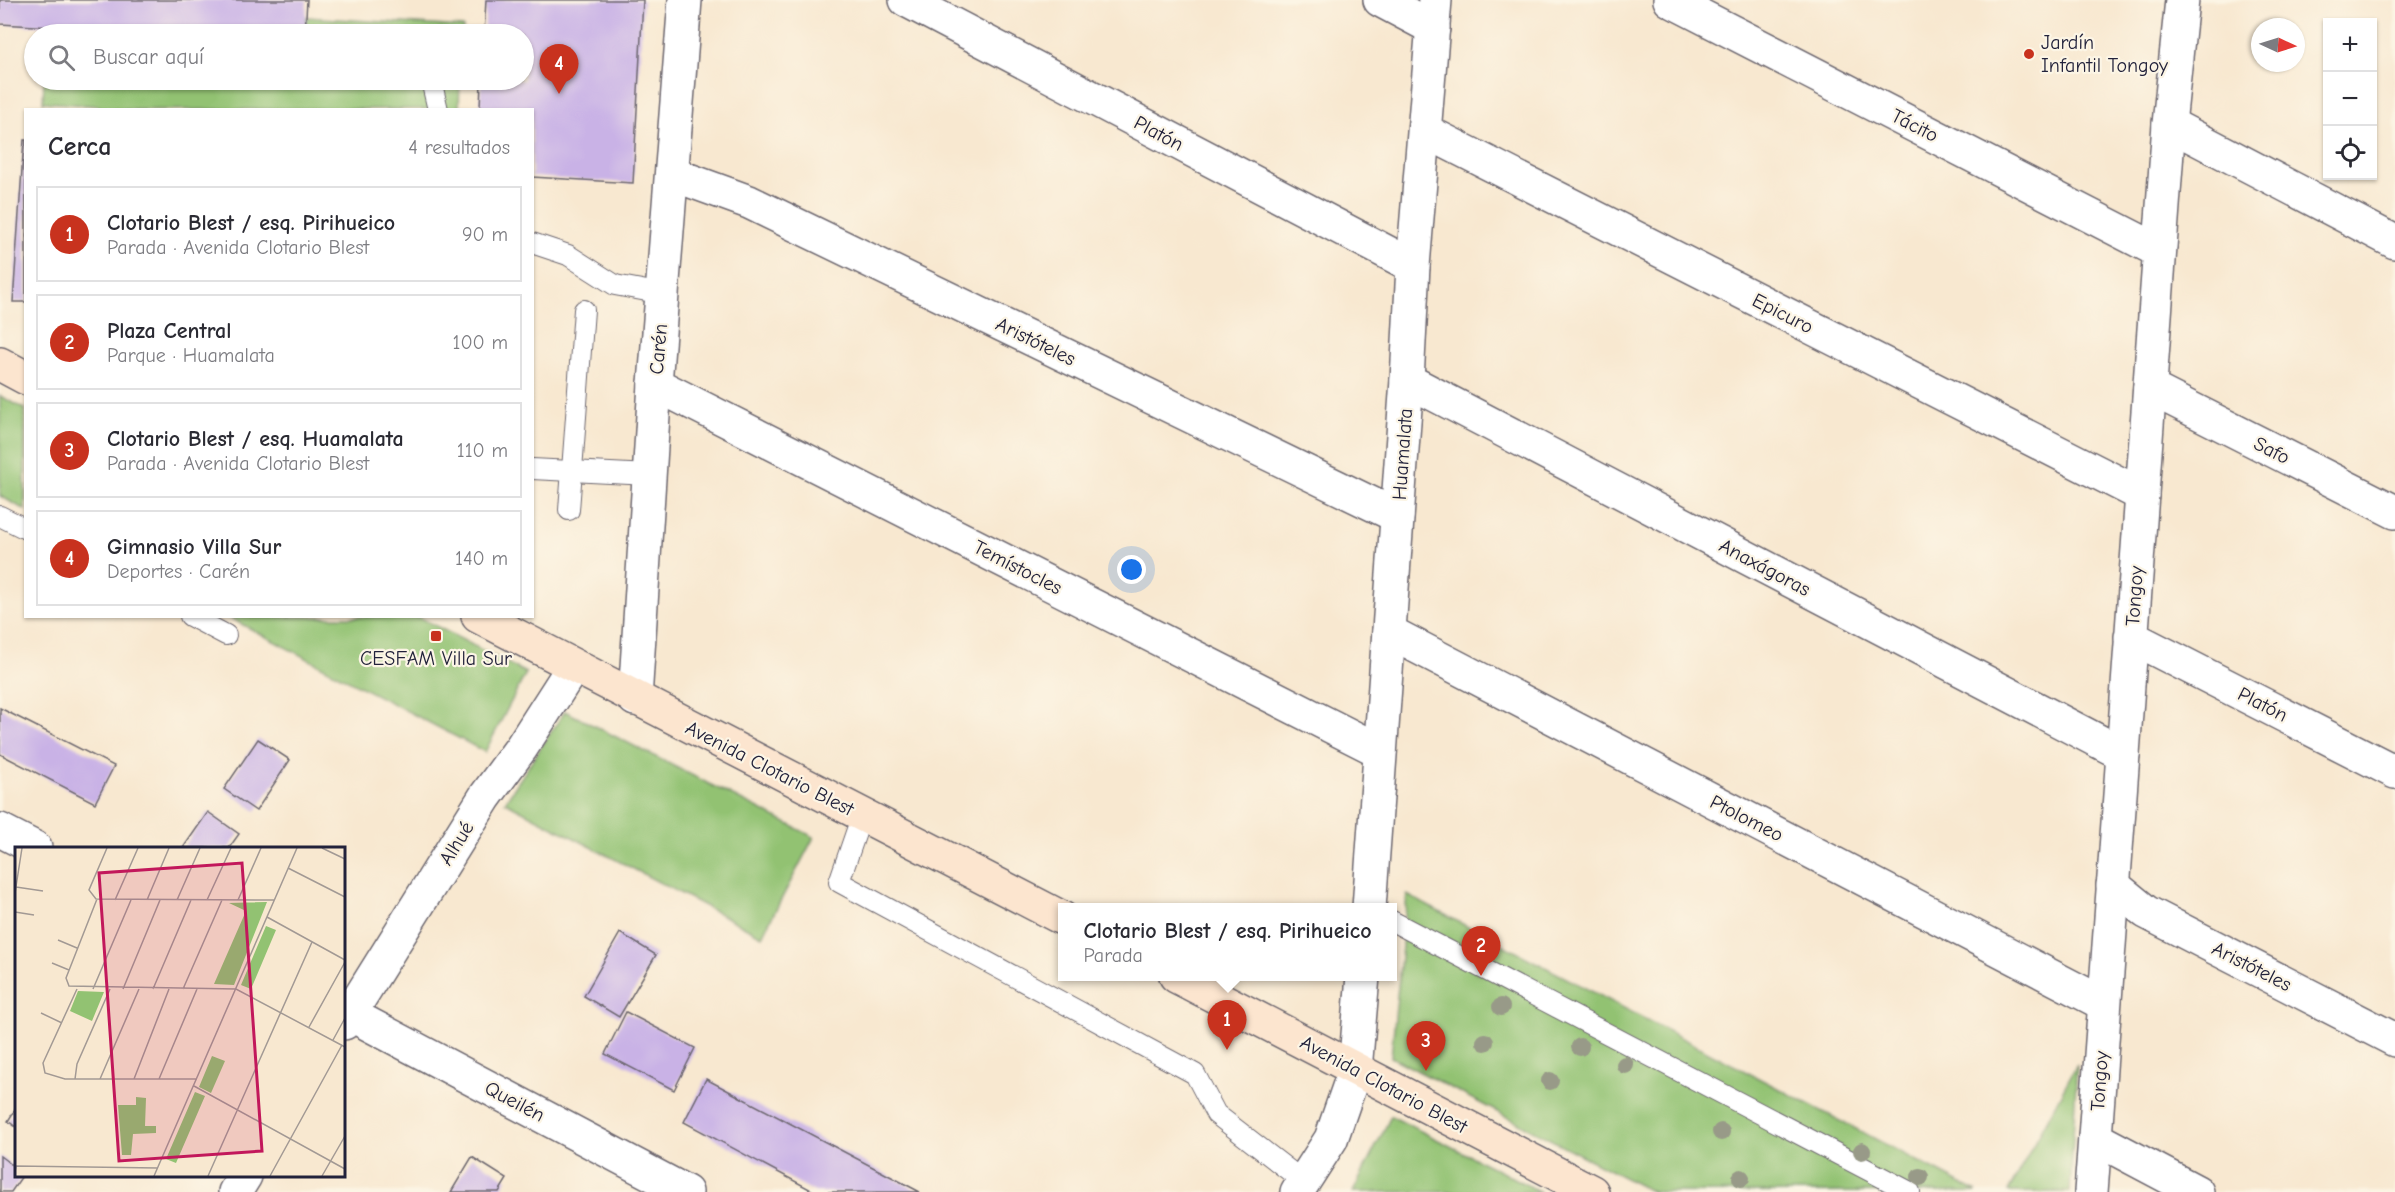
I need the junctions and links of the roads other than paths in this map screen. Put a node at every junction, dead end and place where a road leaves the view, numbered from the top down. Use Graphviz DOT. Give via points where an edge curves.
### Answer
graph roads {
  1 [pos="685,0"];
  2 [pos="906,0"];
  3 [pos="1380,0"];
  4 [pos="1670,0"];
  5 [pos="2182,0"];
  6 [pos="1434,14"];
  7 [pos="433,90"];
  8 [pos="438,108"];
  9 [pos="2169,124"];
  10 [pos="1425,131"];
  11 [pos="672,174"];
  12 [pos="2395,242"];
  13 [pos="534,244"];
  14 [pos="2159,251"];
  15 [pos="1413,266"];
  16 [pos="663,294"];
  17 [pos="584,310"];
  18 [pos="0,364"];
  19 [pos="24,377"];
  20 [pos="1407,380"];
  21 [pos="655,384"];
  22 [pos="2150,388"];
  23 [pos="534,469"];
  24 [pos="572,471"];
  25 [pos="650,475"];
  26 [pos="2142,495"];
  27 [pos="569,510"];
  28 [pos="2395,512"];
  29 [pos="0,516"];
  30 [pos="1397,516"];
  31 [pos="24,528"];
  32 [pos="194,618"];
  33 [pos="482,618"];
  34 [pos="1389,632"];
  35 [pos="226,635"];
  36 [pos="2131,637"];
  37 [pos="573,667"];
  38 [pos="635,699"];
  39 [pos="1380,751"];
  40 [pos="2123,754"];
  41 [pos="2395,772"];
  42 [pos="862,815"];
  43 [pos="0,830"];
  44 [pos="31,847"];
  45 [pos="2113,885"];
  46 [pos="1368,903"];
  47 [pos="1058,916"];
  48 [pos="1397,924"];
  49 [pos="1186,981"];
  50 [pos="1363,981"];
  51 [pos="2104,1004"];
  52 [pos="346,1016"];
  53 [pos="2395,1040"];
  54 [pos="1355,1070"];
  55 [pos="2095,1138"];
  56 [pos="244,1177"];
  57 [pos="1300,1187"];
  58 [pos="235,1192"];
  59 [pos="686,1192"];
  60 [pos="1592,1192"];
  61 [pos="1910,1192"];
  62 [pos="2091,1192"];
  63 [pos="2197,1192"];
  1 -- 11 [label="street, Carén"];
  2 -- 15 [label="street, Platón"];
  3 -- 6 [label="street"];
  4 -- 14 [label="street, Tácito"];
  5 -- 9 [label="street, Tongoy"];
  6 -- 10 [label="street, Huamalata"];
  7 -- 8 [label="lane"];
  9 -- 12 [label="street"];
  9 -- 14 [label="street, Tongoy"];
  10 -- 15 [label="street, Huamalata"];
  10 -- 26 [label="street, Epicuro"];
  11 -- 16 [label="street, Carén"];
  11 -- 30 [label="street, Aristóteles" via="748,202"];
  13 -- 16 [label="lane" via="568,255 615,285"];
  14 -- 22 [label="street, Tongoy"];
  15 -- 20 [label="street, Huamalata"];
  16 -- 21 [label="street, Carén"];
  17 -- 24 [label="lane"];
  18 -- 19 [label="main road"];
  20 -- 30 [label="street, Huamalata"];
  20 -- 40 [label="street, Anaxágoras"];
  21 -- 25 [label="street, Carén"];
  21 -- 39 [label="street, Temístocles"];
  22 -- 26 [label="street, Tongoy"];
  22 -- 28 [label="street, Safo"];
  23 -- 24 [label="lane"];
  24 -- 25 [label="lane"];
  24 -- 27 [label="lane"];
  25 -- 38 [label="street, Carén"];
  26 -- 36 [label="street, Tongoy"];
  29 -- 31 [label="lane"];
  30 -- 34 [label="street, Huamalata"];
  32 -- 35 [label="lane"];
  33 -- 37 [label="main road, Avenida Clotario Blest"];
  34 -- 39 [label="street, Huamalata"];
  34 -- 51 [label="street, Ptolomeo"];
  36 -- 40 [label="street, Tongoy"];
  36 -- 41 [label="street, Platón"];
  37 -- 38 [label="main road, Avenida Clotario Blest"];
  37 -- 52 [label="street, Alhué"];
  38 -- 42 [label="main road, Avenida Clotario Blest"];
  39 -- 46 [label="street, Huamalata"];
  40 -- 45 [label="street, Tongoy"];
  42 -- 47 [label="main road, Avenida Clotario Blest"];
  42 -- 57 [label="lane" via="839,882 1195,1074 1216,1114"];
  43 -- 44 [label="street"];
  45 -- 51 [label="street, Tongoy"];
  45 -- 53 [label="street, Aristóteles" via="2146,912"];
  48 -- 61 [label="lane"];
  49 -- 54 [label="main road, Avenida Clotario Blest"];
  50 -- 54 [label="street"];
  51 -- 55 [label="street, Tongoy"];
  52 -- 59 [label="street, Queilén"];
  54 -- 57 [label="street" via="1331,1138"];
  54 -- 60 [label="main road, Avenida Clotario Blest"];
  55 -- 62 [label="street, Tongoy"];
  55 -- 63 [label="street"];
  56 -- 58 [label="street"];
}
